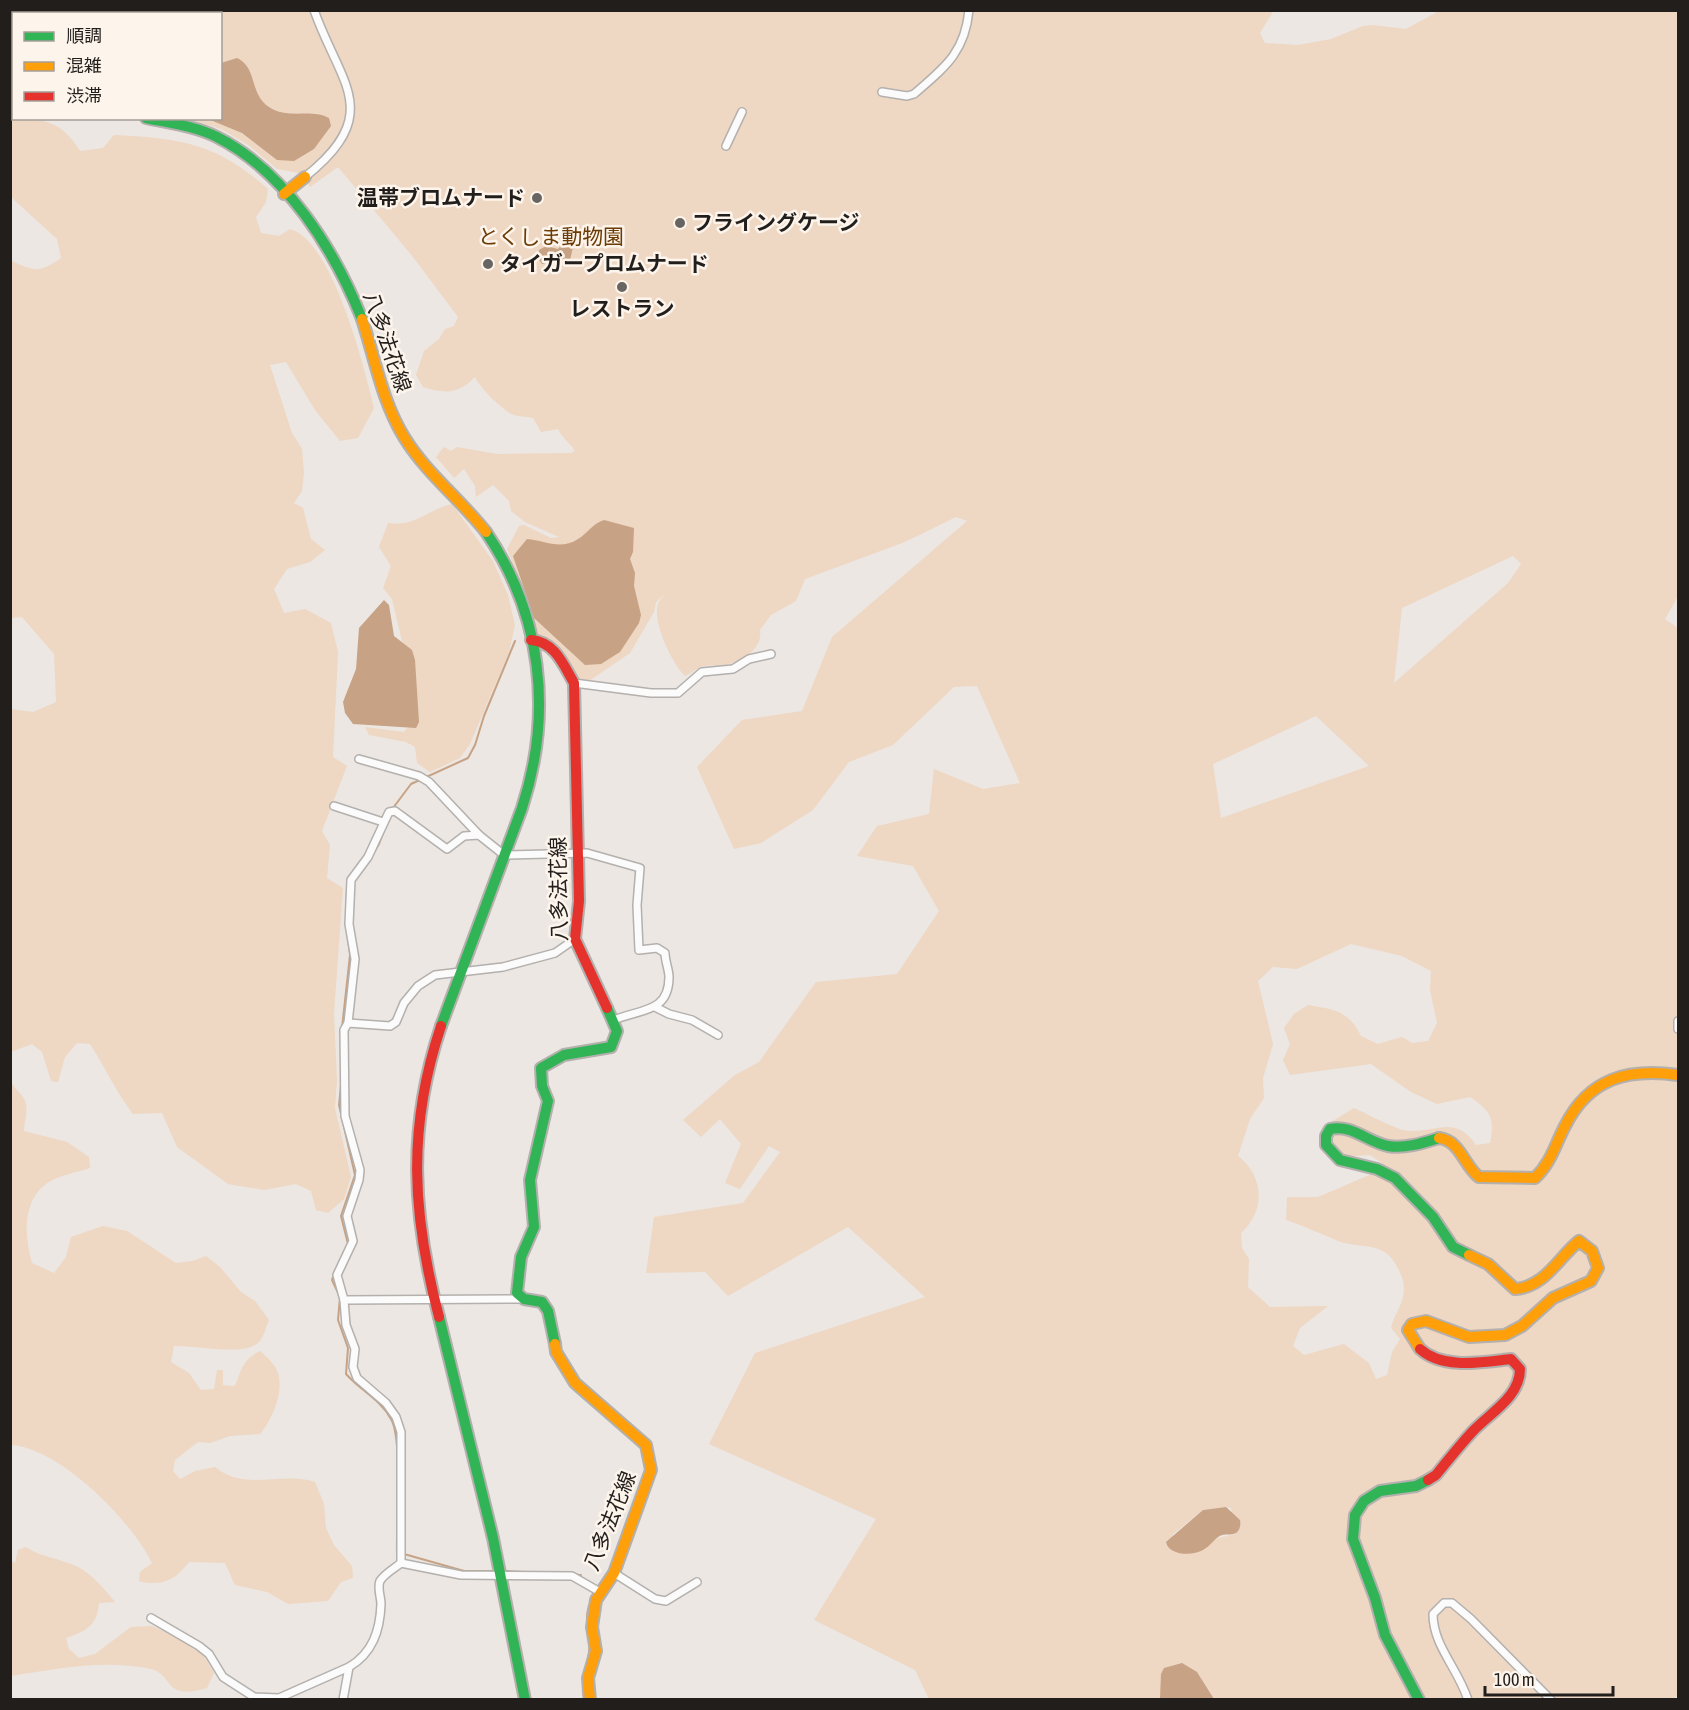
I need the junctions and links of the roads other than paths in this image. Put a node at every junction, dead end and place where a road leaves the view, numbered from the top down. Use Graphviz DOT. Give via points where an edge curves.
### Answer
graph roads {
  1 [pos="314,10"];
  2 [pos="969,10"];
  3 [pos="882,92"];
  4 [pos="742,112"];
  5 [pos="155,120"];
  6 [pos="726,146"];
  7 [pos="305,177"];
  8 [pos="284,194"];
  9 [pos="531,640"];
  10 [pos="771,654"];
  11 [pos="574,683"];
  12 [pos="359,759"];
  13 [pos="334,806"];
  14 [pos="383,822"];
  15 [pos="479,836"];
  16 [pos="577,852"];
  17 [pos="504,855"];
  18 [pos="575,939"];
  19 [pos="458,971"];
  20 [pos="655,1007"];
  21 [pos="614,1020"];
  22 [pos="1678,1021"];
  23 [pos="348,1023"];
  24 [pos="1678,1029"];
  25 [pos="718,1035"];
  26 [pos="1678,1075"];
  27 [pos="524,1299"];
  28 [pos="344,1300"];
  29 [pos="435,1301"];
  30 [pos="401,1563"];
  31 [pos="614,1573"];
  32 [pos="503,1577"];
  33 [pos="697,1582"];
  34 [pos="600,1592"];
  35 [pos="151,1618"];
  36 [pos="350,1667"];
  37 [pos="343,1700"];
  38 [pos="525,1700"];
  39 [pos="590,1700"];
  40 [pos="1419,1700"];
  41 [pos="1468,1700"];
  42 [pos="1551,1700"];
  1 -- 7 [label="street" via="347,82 350,107 337,148"];
  2 -- 3 [label="street" via="965,36 946,66 914,94"];
  4 -- 6 [label="street"];
  5 -- 8 [label="main road, 八多法花線" via="217,137 256,163"];
  7 -- 8 [label="main road"];
  8 -- 9 [label="main road, 八多法花線" via="336,262 362,319 375,372 404,438 485,531 504,559"];
  9 -- 11 [label="main road, 八多法花線" via="541,641 556,652"];
  9 -- 17 [label="main road, 八多法花線" via="538,681 539,739 533,772"];
  10 -- 11 [label="street" via="749,659 733,669 702,672 678,693"];
  11 -- 16 [label="main road, 八多法花線"];
  12 -- 15 [label="street" via="429,782"];
  13 -- 14 [label="street"];
  14 -- 15 [label="street" via="394,811 447,849 464,837"];
  14 -- 23 [label="street" via="368,857 351,880 349,924 355,959"];
  15 -- 17 [label="street"];
  16 -- 17 [label="street"];
  16 -- 18 [label="main road, 八多法花線" via="579,902"];
  16 -- 20 [label="street" via="640,868 639,950 657,948 665,953 669,975 666,995"];
  17 -- 19 [label="main road, 八多法花線"];
  18 -- 19 [label="street" via="555,952 535,958 502,967"];
  18 -- 21 [label="main road, 八多法花線"];
  19 -- 23 [label="street" via="435,975 418,986 390,1026"];
  19 -- 29 [label="main road, 八多法花線" via="423,1084 417,1131 416,1197"];
  20 -- 21 [label="street"];
  20 -- 25 [label="street" via="693,1020"];
  21 -- 27 [label="main road" via="617,1031 610,1047 572,1053 547,1061 541,1068 548,1101 530,1180 534,1227 521,1257 518,1293"];
  22 -- 24 [label="street"];
  23 -- 28 [label="street" via="344,1030 345,1116 360,1170 347,1216 353,1241 338,1275"];
  26 -- 40 [label="main road" via="1630,1071 1602,1083 1576,1109 1551,1159 1535,1178 1479,1177 1460,1147 1442,1137 1397,1146 1383,1145 1342,1127 1330,1129 1326,1136 1326,1145 1340,1160 1377,1168 1395,1178 1433,1216 1453,1247 1488,1264 1515,1289 1543,1278 1579,1241 1591,1249 1599,1265 1588,1284 1552,1298 1527,1324 1512,1332 1456,1335 1421,1320 1408,1330 1418,1348 1433,1357 1470,1362 1510,1359 1521,1369 1506,1401 1474,1430 1436,1475 1416,1486 1380,1491 1364,1501 1355,1515 1353,1539 1376,1598 1385,1635"];
  27 -- 29 [label="street"];
  27 -- 31 [label="main road, 八多法花線" via="542,1302 548,1311 556,1352 575,1383 646,1445 651,1470"];
  28 -- 29 [label="street"];
  28 -- 30 [label="street" via="357,1378 386,1403 401,1432"];
  29 -- 32 [label="main road, 八多法花線"];
  30 -- 32 [label="street" via="461,1575"];
  30 -- 36 [label="street" via="381,1578 380,1620 371,1648"];
  31 -- 33 [label="street" via="655,1599 666,1601"];
  31 -- 34 [label="main road, 八多法花線"];
  32 -- 34 [label="street" via="572,1576"];
  32 -- 38 [label="main road, 八多法花線"];
  34 -- 39 [label="main road, 八多法花線" via="592,1617 596,1651 588,1678"];
  35 -- 36 [label="street" via="199,1646 224,1677 254,1697 279,1698"];
  36 -- 37 [label="street"];
  41 -- 42 [label="street" via="1457,1670 1435,1636 1433,1614 1444,1603 1452,1604 1472,1619"];
}
